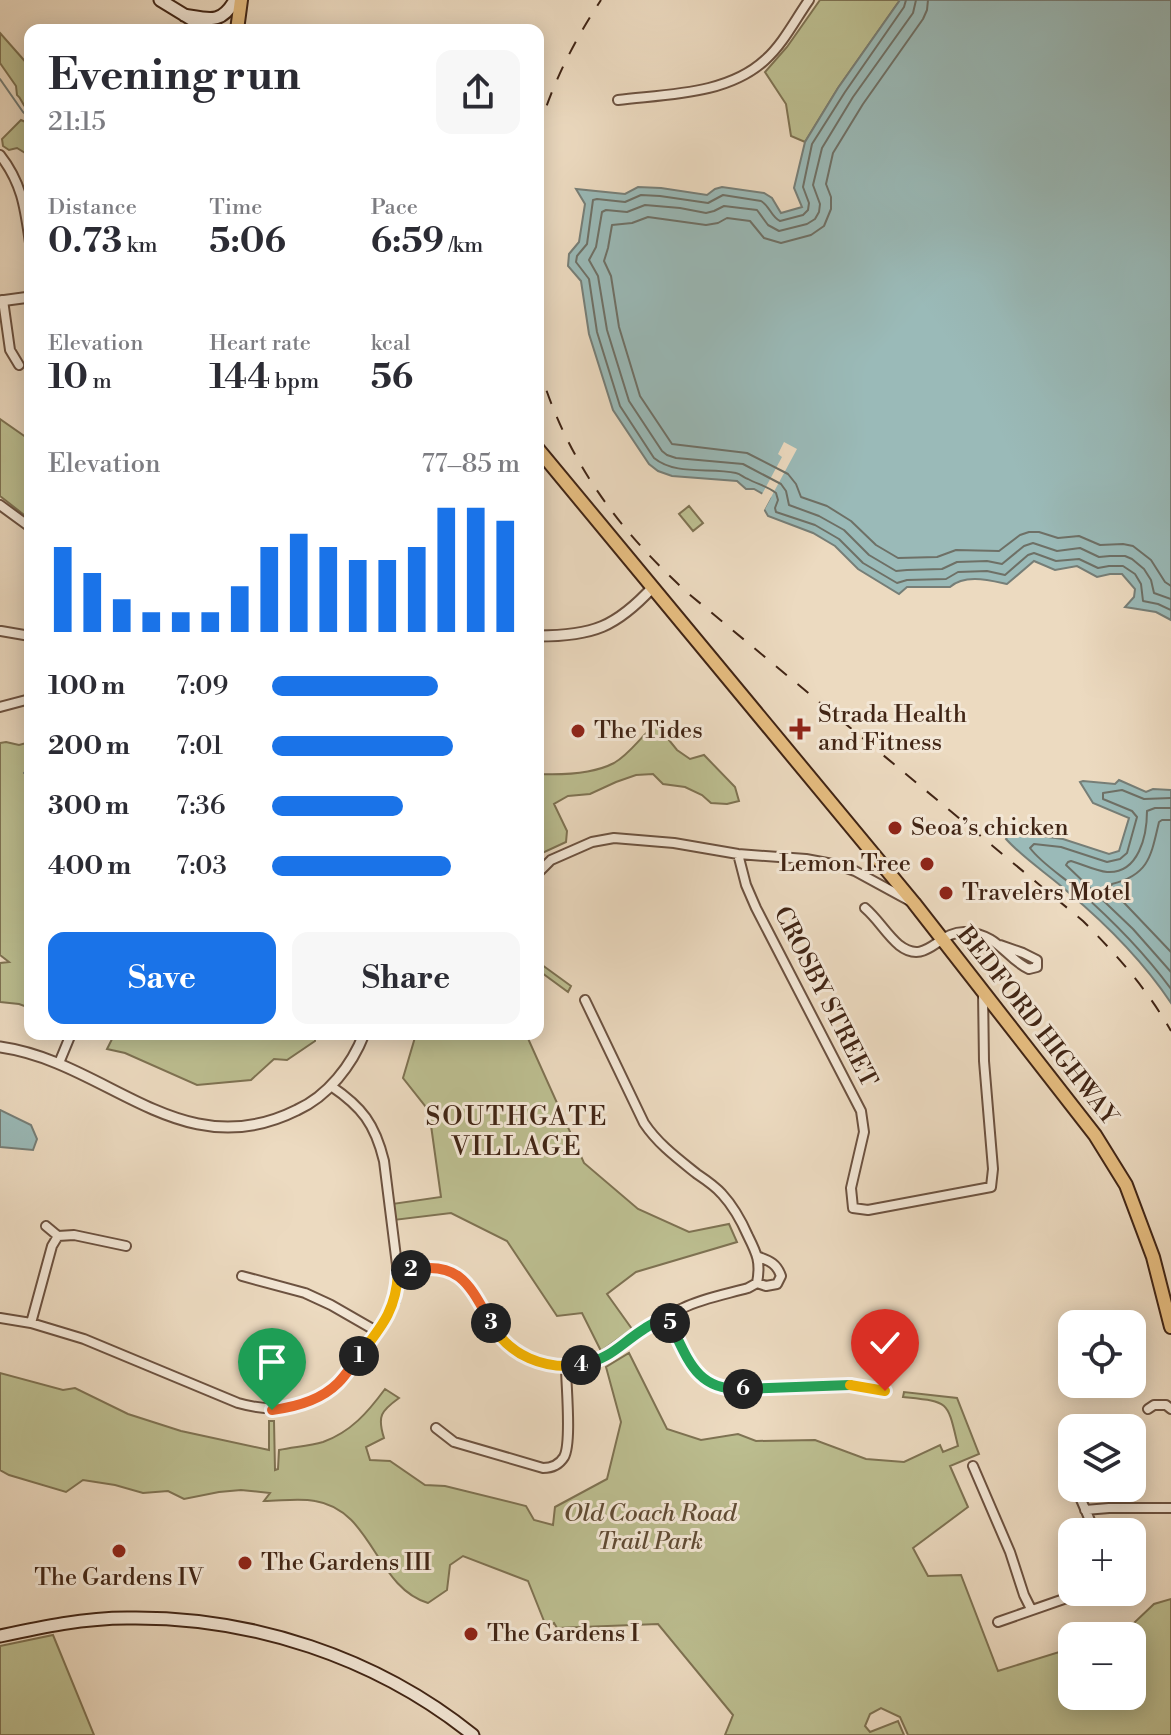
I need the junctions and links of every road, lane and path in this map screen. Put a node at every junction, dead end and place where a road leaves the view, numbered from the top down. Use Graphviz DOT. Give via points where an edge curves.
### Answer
graph roads {
  1 [pos="160,0"];
  2 [pos="238,0"];
  3 [pos="809,0"];
  4 [pos="184,15"];
  5 [pos="194,24"];
  6 [pos="199,24"];
  7 [pos="237,24"];
  8 [pos="618,100"];
  9 [pos="0,155"];
  10 [pos="24,204"];
  11 [pos="24,298"];
  12 [pos="2,301"];
  13 [pos="19,365"];
  14 [pos="544,456"];
  15 [pos="0,505"];
  16 [pos="24,523"];
  17 [pos="642,574"];
  18 [pos="653,587"];
  19 [pos="634,608"];
  20 [pos="1,631"];
  21 [pos="24,635"];
  22 [pos="544,636"];
  23 [pos="24,701"];
  24 [pos="0,707"];
  25 [pos="738,854"];
  26 [pos="544,867"];
  27 [pos="914,903"];
  28 [pos="865,908"];
  29 [pos="942,939"];
  30 [pos="1000,945"];
  31 [pos="983,992"];
  32 [pos="585,1000"];
  33 [pos="69,1040"];
  34 [pos="362,1040"];
  35 [pos="0,1047"];
  36 [pos="59,1063"];
  37 [pos="331,1086"];
  38 [pos="46,1226"];
  39 [pos="58,1236"];
  40 [pos="126,1246"];
  41 [pos="759,1257"];
  42 [pos="398,1273"];
  43 [pos="242,1276"];
  44 [pos="757,1283"];
  45 [pos="667,1316"];
  46 [pos="0,1318"];
  47 [pos="31,1323"];
  48 [pos="1171,1327"];
  49 [pos="378,1332"];
  50 [pos="566,1367"];
  51 [pos="885,1391"];
  52 [pos="1148,1409"];
  53 [pos="1171,1409"];
  54 [pos="436,1428"];
  55 [pos="973,1466"];
  56 [pos="1082,1502"];
  57 [pos="1171,1508"];
  58 [pos="1085,1510"];
  59 [pos="1089,1518"];
  60 [pos="1058,1600"];
  61 [pos="1031,1609"];
  62 [pos="998,1622"];
  63 [pos="0,1636"];
  64 [pos="473,1735"];
  1 -- 4 [label="main road"];
  2 -- 4 [label="main road" via="213,20"];
  2 -- 7 [label="main road"];
  3 -- 8 [label="street" via="780,44 747,75 699,90"];
  4 -- 5 [label="main road"];
  4 -- 6 [label="main road"];
  9 -- 10 [label="street" via="18,182"];
  11 -- 12 [label="street"];
  12 -- 13 [label="street" via="10,350"];
  14 -- 17 [label="main road, BEDFORD HIGHWAY"];
  15 -- 16 [label="street"];
  17 -- 18 [label="main road, BEDFORD HIGHWAY"];
  17 -- 19 [label="street"];
  18 -- 19 [label="street"];
  18 -- 27 [label="main road, BEDFORD HIGHWAY"];
  19 -- 22 [label="street" via="585,633"];
  20 -- 21 [label="street"];
  23 -- 24 [label="street"];
  25 -- 26 [label="street" via="614,838 592,842"];
  25 -- 27 [label="street" via="838,865"];
  25 -- 31 [label="street, CROSBY STREET" via="756,908 861,1111 864,1132 851,1188 853,1208 868,1210 991,1187"];
  27 -- 29 [label="main road, BEDFORD HIGHWAY"];
  28 -- 29 [label="street" via="908,951 921,952"];
  29 -- 30 [label="street" via="968,932"];
  29 -- 31 [label="main road, BEDFORD HIGHWAY"];
  31 -- 48 [label="main road, BEDFORD HIGHWAY" via="1095,1135 1126,1185"];
  32 -- 41 [label="street" via="644,1123 669,1152 726,1198"];
  33 -- 36 [label="street"];
  34 -- 37 [label="street"];
  35 -- 36 [label="street"];
  36 -- 37 [label="street" via="175,1118 211,1127 246,1128 278,1120"];
  37 -- 42 [label="street" via="357,1105 380,1143"];
  38 -- 39 [label="street"];
  39 -- 40 [label="street"];
  39 -- 47 [label="street"];
  41 -- 44 [label="street"];
  41 -- 44 [label="street" via="772,1261 781,1276 777,1284"];
  42 -- 49 [label="street" via="395,1301"];
  42 -- 50 [label="street" via="421,1268 455,1273 509,1346 539,1363"];
  43 -- 49 [label="street" via="305,1293"];
  44 -- 45 [label="street"];
  45 -- 50 [label="street" via="598,1361"];
  45 -- 51 [label="street" via="690,1365 722,1388 854,1384"];
  46 -- 47 [label="street"];
  47 -- 49 [label="street" via="84,1339 238,1403 272,1410 331,1390"];
  50 -- 54 [label="street" via="567,1445 556,1465 543,1468 454,1442"];
  52 -- 53 [label="street"];
  55 -- 61 [label="street"];
  56 -- 58 [label="street"];
  57 -- 58 [label="street"];
  58 -- 59 [label="street"];
  60 -- 61 [label="street"];
  61 -- 62 [label="street"];
  63 -- 64 [label="main road" via="124,1618 239,1627 361,1667 420,1698"];
}
